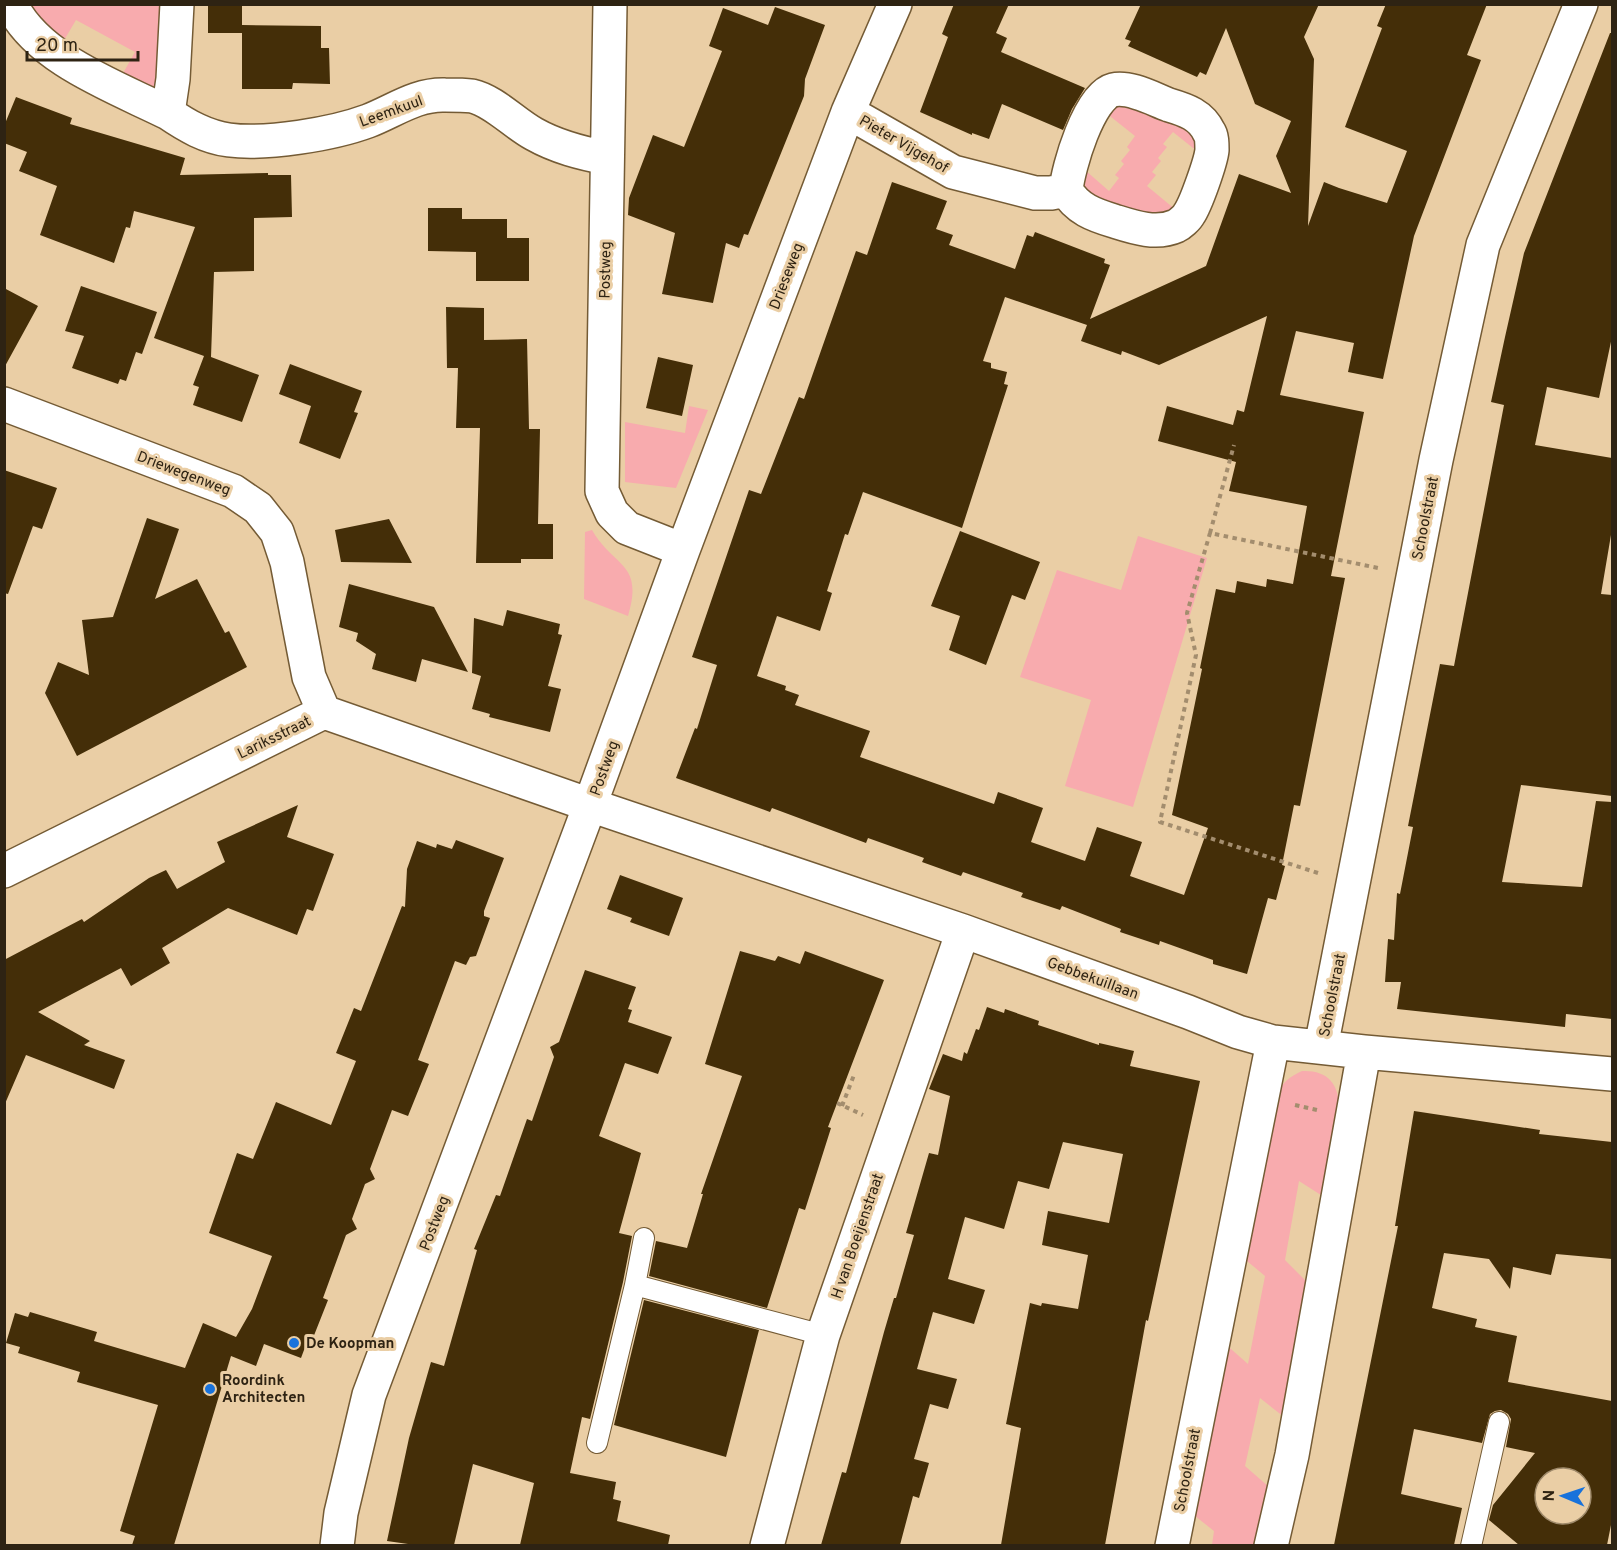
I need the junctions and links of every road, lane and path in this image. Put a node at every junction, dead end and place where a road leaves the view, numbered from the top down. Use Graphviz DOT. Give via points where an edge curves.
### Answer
graph roads {
  1 [pos="11,4"];
  2 [pos="177,4"];
  3 [pos="610,4"];
  4 [pos="896,4"];
  5 [pos="1581,4"];
  6 [pos="848,112"];
  7 [pos="168,113"];
  8 [pos="607,158"];
  9 [pos="1066,190"];
  10 [pos="4,404"];
  11 [pos="1234,445"];
  12 [pos="1210,533"];
  13 [pos="682,550"];
  14 [pos="1413,575"];
  15 [pos="324,712"];
  16 [pos="590,805"];
  17 [pos="4,871"];
  18 [pos="1354,879"];
  19 [pos="963,931"];
  20 [pos="1273,1042"];
  21 [pos="1322,1047"];
  22 [pos="1364,1052"];
  23 [pos="1612,1074"];
  24 [pos="854,1076"];
  25 [pos="1262,1099"];
  26 [pos="842,1106"];
  27 [pos="1353,1117"];
  28 [pos="644,1238"];
  29 [pos="635,1285"];
  30 [pos="823,1335"];
  31 [pos="1499,1422"];
  32 [pos="597,1443"];
  33 [pos="337,1545"];
  34 [pos="767,1545"];
  35 [pos="1172,1545"];
  36 [pos="1271,1545"];
  37 [pos="1471,1545"];
  1 -- 7 [label="street, Leemkuul" via="30,33 50,50"];
  2 -- 7 [label="street"];
  3 -- 8 [label="street, Postweg"];
  4 -- 6 [label="street, Drieseweg"];
  5 -- 14 [label="street, Schoolstraat" via="1483,245"];
  6 -- 9 [label="street, Pieter Vijgehof" via="953,172 1035,193"];
  6 -- 13 [label="street, Drieseweg"];
  7 -- 8 [label="street, Leemkuul" via="189,128 209,135 259,141 347,127 412,100 442,95 474,96 533,134 570,151"];
  8 -- 13 [label="street, Postweg" via="602,491 612,513 627,528"];
  9 -- 9 [label="street" via="1082,209 1102,218 1155,231 1176,226 1189,215 1196,198 1212,151 1211,134 1202,120 1189,111 1128,90 1113,90 1101,96 1093,110 1071,161"];
  10 -- 15 [label="street, Driewegenweg" via="233,491 258,508 277,532 287,562 309,677"];
  11 -- 12 [label="path"];
  12 -- 14 [label="path"];
  12 -- 18 [label="path" via="1187,613 1196,655 1160,822 1319,873"];
  13 -- 16 [label="street, Postweg"];
  14 -- 18 [label="street, Schoolstraat"];
  15 -- 16 [label="street, Lariksstraat"];
  15 -- 17 [label="street, Lariksstraat"];
  16 -- 19 [label="street, Gebbekuillaan"];
  16 -- 33 [label="street, Postweg" via="369,1395"];
  18 -- 21 [label="street, Schoolstraat"];
  19 -- 20 [label="street, Gebbekuillaan"];
  19 -- 30 [label="street, H van Boeijenstraat"];
  20 -- 21 [label="street, Gebbekuillaan"];
  20 -- 25 [label="street, Schoolstraat"];
  21 -- 22 [label="street, Gebbekuillaan"];
  22 -- 23 [label="street, Gebbekuillaan"];
  22 -- 27 [label="street"];
  24 -- 26 [label="path"];
  25 -- 27 [label="path"];
  25 -- 35 [label="street, Schoolstraat"];
  27 -- 36 [label="street" via="1292,1455"];
  28 -- 29 [label="lane"];
  29 -- 30 [label="lane"];
  29 -- 32 [label="lane"];
  30 -- 34 [label="street, H van Boeijenstraat"];
  31 -- 37 [label="lane"];
}
